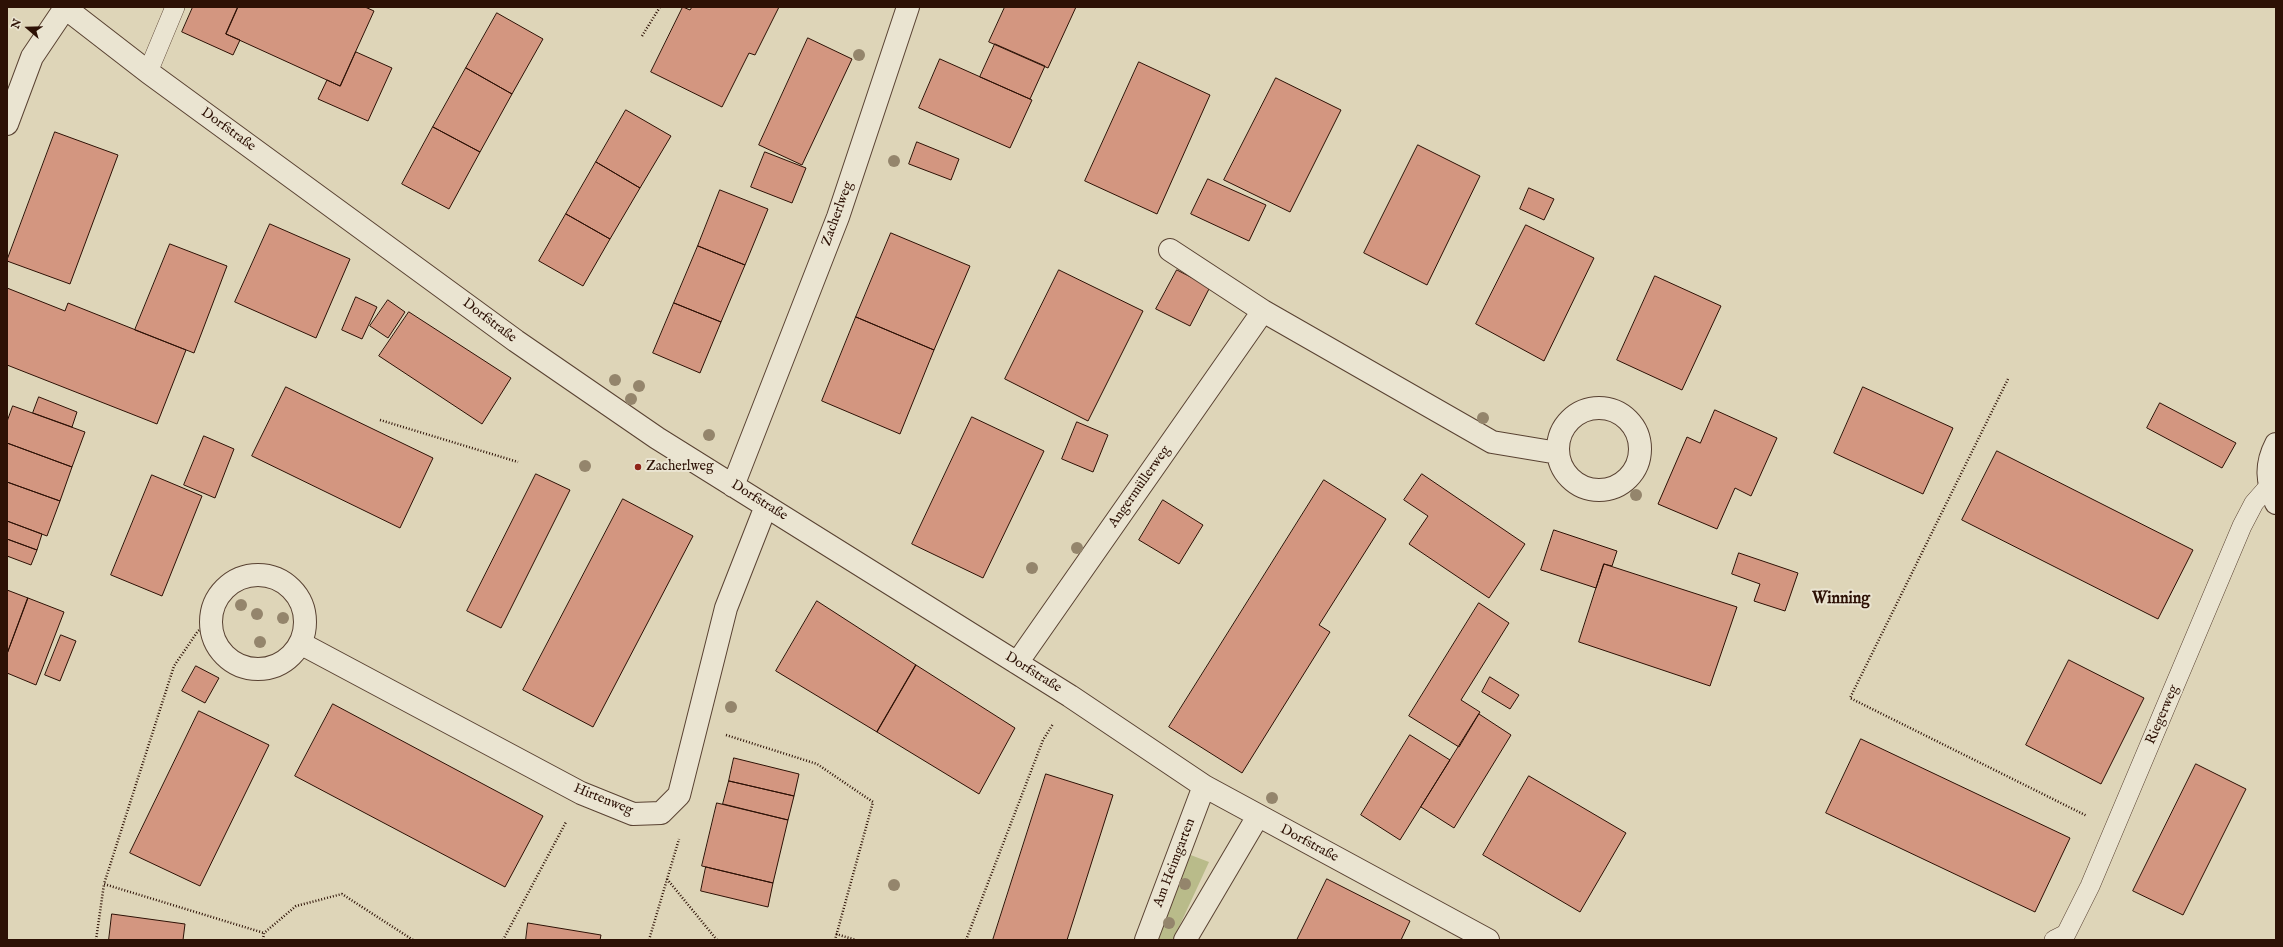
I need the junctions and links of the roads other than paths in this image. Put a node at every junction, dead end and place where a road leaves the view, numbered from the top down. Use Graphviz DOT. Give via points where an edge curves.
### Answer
graph roads {
  1 [pos="64,7"];
  2 [pos="175,7"];
  3 [pos="908,7"];
  4 [pos="148,72"];
  5 [pos="7,124"];
  6 [pos="1170,250"];
  7 [pos="1263,311"];
  8 [pos="2276,444"];
  9 [pos="1558,453"];
  10 [pos="734,486"];
  11 [pos="2272,495"];
  12 [pos="766,506"];
  13 [pos="300,643"];
  14 [pos="1017,663"];
  15 [pos="1204,786"];
  16 [pos="1258,816"];
  17 [pos="1146,940"];
  18 [pos="1185,940"];
  19 [pos="1488,940"];
  20 [pos="2054,940"];
  1 -- 4 [label="street, Dorfstraße"];
  1 -- 5 [label="street, Dorfstraße" via="32,57"];
  2 -- 4 [label="lane"];
  3 -- 10 [label="street, Zacherlweg" via="838,217"];
  4 -- 10 [label="street, Dorfstraße" via="516,341 657,438"];
  6 -- 7 [label="street"];
  7 -- 9 [label="street" via="1492,442"];
  7 -- 14 [label="street, Angermüllerweg"];
  8 -- 11 [label="street, Riegerweg" via="2267,471"];
  10 -- 12 [label="street, Dorfstraße"];
  11 -- 20 [label="lane, Riegerweg" via="2254,503 2242,526 2090,886 2066,934"];
  12 -- 13 [label="street, Hirtenweg" via="726,608 679,795 660,813 633,814 581,793"];
  12 -- 14 [label="street, Dorfstraße"];
  13 -- 13 [label="street" via="291,656 278,665 262,669 246,668 232,662 221,651 213,636 211,621 214,606 221,592 232,582 246,576 262,575 276,578 289,587 299,599 304,613 305,629"];
  14 -- 15 [label="street, Dorfstraße"];
  15 -- 16 [label="street, Dorfstraße"];
  15 -- 17 [label="street, Am Heimgarten"];
  16 -- 18 [label="street"];
  16 -- 19 [label="street, Dorfstraße"];
}
